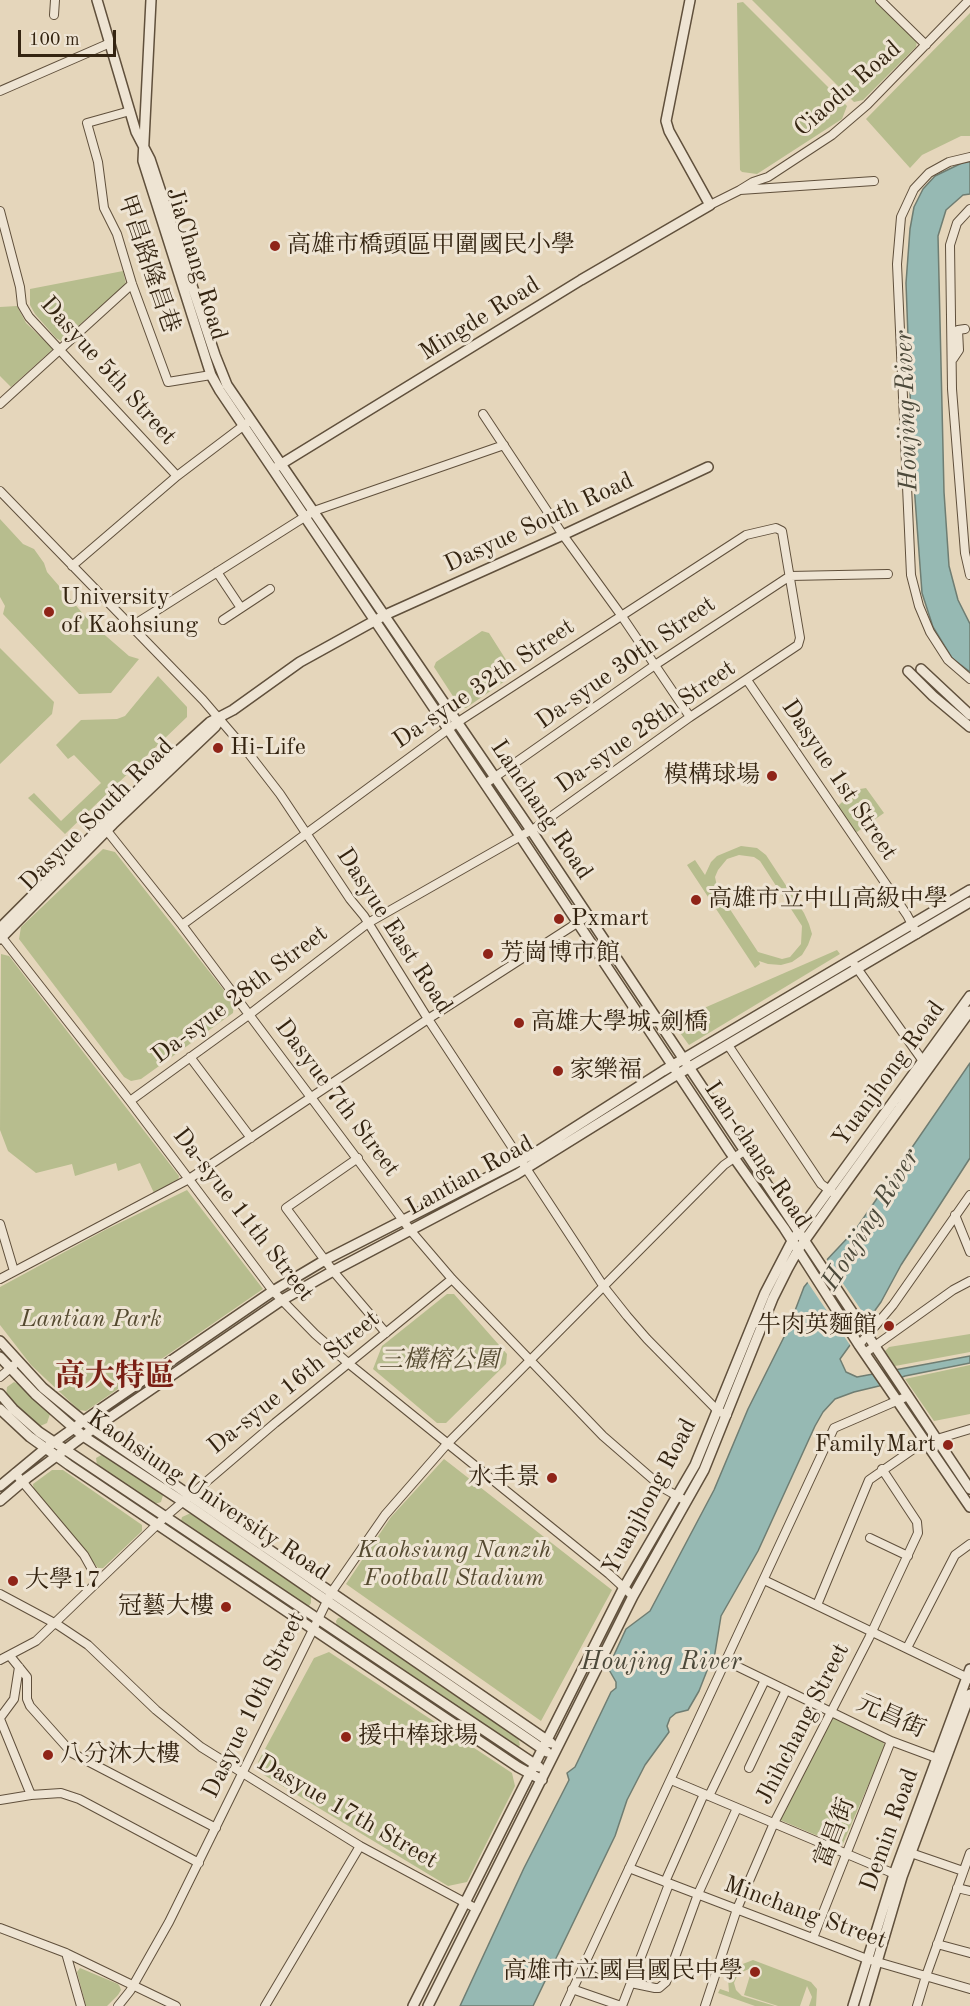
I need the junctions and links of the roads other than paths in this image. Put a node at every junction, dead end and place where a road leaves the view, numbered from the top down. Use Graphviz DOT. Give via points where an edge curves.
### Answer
graph roads {
  1 [pos="55,0"];
  2 [pos="97,0"];
  3 [pos="151,0"];
  4 [pos="690,0"];
  5 [pos="880,0"];
  6 [pos="969,0"];
  7 [pos="54,15"];
  8 [pos="110,42"];
  9 [pos="926,45"];
  10 [pos="0,91"];
  11 [pos="130,111"];
  12 [pos="142,146"];
  13 [pos="970,157"];
  14 [pos="874,181"];
  15 [pos="740,190"];
  16 [pos="710,205"];
  17 [pos="970,208"];
  18 [pos="0,211"];
  19 [pos="132,284"];
  20 [pos="965,329"];
  21 [pos="59,350"];
  22 [pos="953,360"];
  23 [pos="211,375"];
  24 [pos="223,388"];
  25 [pos="0,404"];
  26 [pos="483,414"];
  27 [pos="247,423"];
  28 [pos="504,445"];
  29 [pos="282,464"];
  30 [pos="708,466"];
  31 [pos="273,470"];
  32 [pos="177,476"];
  33 [pos="0,491"];
  34 [pos="314,511"];
  35 [pos="305,516"];
  36 [pos="563,535"];
  37 [pos="72,566"];
  38 [pos="217,572"];
  39 [pos="888,574"];
  40 [pos="970,575"];
  41 [pos="790,576"];
  42 [pos="270,590"];
  43 [pos="241,608"];
  44 [pos="386,615"];
  45 [pos="621,615"];
  46 [pos="223,620"];
  47 [pos="375,620"];
  48 [pos="132,626"];
  49 [pos="655,664"];
  50 [pos="921,669"];
  51 [pos="908,670"];
  52 [pos="970,679"];
  53 [pos="747,680"];
  54 [pos="970,715"];
  55 [pos="690,717"];
  56 [pos="221,718"];
  57 [pos="458,722"];
  58 [pos="970,727"];
  59 [pos="448,729"];
  60 [pos="495,777"];
  61 [pos="485,784"];
  62 [pos="105,828"];
  63 [pos="531,830"];
  64 [pos="306,833"];
  65 [pos="520,837"];
  66 [pos="970,890"];
  67 [pos="970,902"];
  68 [pos="588,916"];
  69 [pos="577,923"];
  70 [pos="368,924"];
  71 [pos="182,925"];
  72 [pos="915,929"];
  73 [pos="1,935"];
  74 [pos="854,964"];
  75 [pos="970,996"];
  76 [pos="970,1011"];
  77 [pos="250,1014"];
  78 [pos="428,1019"];
  79 [pos="728,1045"];
  80 [pos="190,1057"];
  81 [pos="687,1063"];
  82 [pos="925,1064"];
  83 [pos="675,1070"];
  84 [pos="312,1098"];
  85 [pos="130,1101"];
  86 [pos="251,1138"];
  87 [pos="744,1151"];
  88 [pos="358,1158"];
  89 [pos="734,1158"];
  90 [pos="524,1164"];
  91 [pos="189,1179"];
  92 [pos="833,1192"];
  93 [pos="970,1195"];
  94 [pos="955,1215"];
  95 [pos="404,1220"];
  96 [pos="0,1224"];
  97 [pos="411,1231"];
  98 [pos="802,1237"];
  99 [pos="792,1241"];
  100 [pos="798,1250"];
  101 [pos="970,1252"];
  102 [pos="325,1260"];
  103 [pos="14,1271"];
  104 [pos="333,1271"];
  105 [pos="0,1279"];
  106 [pos="452,1279"];
  107 [pos="970,1281"];
  108 [pos="604,1287"];
  109 [pos="273,1291"];
  110 [pos="282,1300"];
  111 [pos="386,1333"];
  112 [pos="866,1335"];
  113 [pos="0,1341"];
  114 [pos="860,1346"];
  115 [pos="874,1346"];
  116 [pos="0,1357"];
  117 [pos="531,1360"];
  118 [pos="348,1364"];
  119 [pos="14,1365"];
  120 [pos="0,1377"];
  121 [pos="0,1394"];
  122 [pos="908,1396"];
  123 [pos="897,1401"];
  124 [pos="0,1409"];
  125 [pos="722,1413"];
  126 [pos="82,1421"];
  127 [pos="73,1429"];
  128 [pos="93,1429"];
  129 [pos="970,1430"];
  130 [pos="83,1437"];
  131 [pos="937,1439"];
  132 [pos="56,1441"];
  133 [pos="925,1441"];
  134 [pos="447,1444"];
  135 [pos="46,1448"];
  136 [pos="66,1449"];
  137 [pos="57,1456"];
  138 [pos="882,1469"];
  139 [pos="15,1473"];
  140 [pos="22,1482"];
  141 [pos="0,1486"];
  142 [pos="970,1489"];
  143 [pos="676,1496"];
  144 [pos="186,1498"];
  145 [pos="0,1501"];
  146 [pos="686,1501"];
  147 [pos="970,1507"];
  148 [pos="165,1516"];
  149 [pos="156,1524"];
  150 [pos="870,1538"];
  151 [pos="970,1544"];
  152 [pos="908,1556"];
  153 [pos="98,1580"];
  154 [pos="764,1580"];
  155 [pos="623,1589"];
  156 [pos="0,1594"];
  157 [pos="633,1596"];
  158 [pos="329,1597"];
  159 [pos="817,1605"];
  160 [pos="317,1619"];
  161 [pos="55,1624"];
  162 [pos="313,1629"];
  163 [pos="872,1631"];
  164 [pos="907,1648"];
  165 [pos="10,1656"];
  166 [pos="0,1660"];
  167 [pos="726,1661"];
  168 [pos="19,1668"];
  169 [pos="969,1675"];
  170 [pos="765,1680"];
  171 [pos="786,1690"];
  172 [pos="970,1694"];
  173 [pos="831,1712"];
  174 [pos="0,1718"];
  175 [pos="891,1741"];
  176 [pos="544,1744"];
  177 [pos="556,1752"];
  178 [pos="941,1759"];
  179 [pos="535,1764"];
  180 [pos="749,1768"];
  181 [pos="547,1771"];
  182 [pos="243,1774"];
  183 [pos="530,1774"];
  184 [pos="542,1780"];
  185 [pos="670,1780"];
  186 [pos="31,1795"];
  187 [pos="706,1795"];
  188 [pos="0,1800"];
  189 [pos="737,1808"];
  190 [pos="774,1823"];
  191 [pos="216,1828"];
  192 [pos="360,1846"];
  193 [pos="907,1852"];
  194 [pos="970,1852"];
  195 [pos="848,1854"];
  196 [pos="199,1863"];
  197 [pos="629,1868"];
  198 [pos="963,1871"];
  199 [pos="898,1875"];
  200 [pos="667,1883"];
  201 [pos="957,1888"];
  202 [pos="970,1891"];
  203 [pos="698,1894"];
  204 [pos="465,1903"];
  205 [pos="477,1909"];
  206 [pos="736,1909"];
  207 [pos="0,1928"];
  208 [pos="813,1938"];
  209 [pos="937,1944"];
  210 [pos="66,1953"];
  211 [pos="970,1953"];
  212 [pos="872,1960"];
  213 [pos="585,1962"];
  214 [pos="605,1972"];
  215 [pos="926,1976"];
  216 [pos="631,1983"];
  217 [pos="134,1985"];
  218 [pos="572,1989"];
  219 [pos="970,1989"];
  220 [pos="81,2006"];
  221 [pos="118,2006"];
  222 [pos="176,2006"];
  223 [pos="265,2006"];
  224 [pos="413,2006"];
  225 [pos="428,2006"];
  226 [pos="565,2006"];
  227 [pos="622,2006"];
  228 [pos="705,2006"];
  229 [pos="853,2006"];
  230 [pos="864,2006"];
  231 [pos="917,2006"];
  1 -- 7 [label="street"];
  2 -- 8 [label="street"];
  3 -- 12 [label="street"];
  4 -- 16 [label="street" via="666,121"];
  5 -- 9 [label="street"];
  6 -- 9 [label="street, Ciaodu Road"];
  8 -- 10 [label="street"];
  8 -- 11 [label="street"];
  9 -- 15 [label="street, Ciaodu Road" via="832,135 768,177"];
  11 -- 12 [label="street"];
  11 -- 19 [label="street, 甲昌路隆昌巷" via="87,123 98,162 104,208 117,234"];
  12 -- 23 [label="street, JiaChang Road" via="143,161"];
  12 -- 24 [label="street" via="150,159"];
  13 -- 52 [label="street" via="929,173 914,189 901,217 897,264 910,575 930,632 948,660"];
  14 -- 15 [label="street"];
  15 -- 16 [label="street, Ciaodu Road"];
  16 -- 29 [label="street, Mingde Road"];
  17 -- 22 [label="street" via="957,223 950,245"];
  18 -- 21 [label="street, Dasyue 5th Street" via="22,305"];
  19 -- 21 [label="street"];
  19 -- 23 [label="street, 甲昌路隆昌巷" via="168,382"];
  20 -- 22 [label="street" via="958,330 959,350"];
  21 -- 25 [label="street"];
  21 -- 32 [label="street, Dasyue 5th Street"];
  22 -- 40 [label="street" via="952,389"];
  23 -- 24 [label="street, JiaChang Road"];
  24 -- 27 [label="street, Lanchang Road"];
  26 -- 28 [label="street"];
  27 -- 29 [label="street, Lanchang Road"];
  27 -- 31 [label="street, Lanchang Road"];
  27 -- 32 [label="street"];
  28 -- 34 [label="street"];
  28 -- 36 [label="street"];
  29 -- 31 [label="street, Mingde Road"];
  29 -- 34 [label="street, Lanchang Road"];
  30 -- 36 [label="street, Dasyue South Road"];
  31 -- 35 [label="street, Lanchang Road"];
  32 -- 37 [label="street"];
  33 -- 37 [label="street, Dasyue East Road"];
  34 -- 35 [label="street"];
  34 -- 44 [label="street, Lanchang Road"];
  35 -- 38 [label="street"];
  35 -- 47 [label="street, Lanchang Road"];
  36 -- 44 [label="street, Dasyue South Road"];
  36 -- 45 [label="street"];
  37 -- 48 [label="street, Dasyue East Road"];
  38 -- 43 [label="street"];
  38 -- 48 [label="street"];
  39 -- 41 [label="street"];
  41 -- 45 [label="street, Da-syue 32th Street" via="782,531 766,530 746,535"];
  41 -- 49 [label="street, Da-syue 30th Street"];
  41 -- 53 [label="street, Da-syue 28th Street" via="800,642"];
  42 -- 43 [label="street"];
  43 -- 46 [label="street"];
  44 -- 47 [label="street, Dasyue South Road"];
  44 -- 57 [label="street, Lanchang Road"];
  45 -- 49 [label="street"];
  45 -- 57 [label="street, Da-syue 32th Street"];
  47 -- 56 [label="street, Dasyue South Road" via="300,662"];
  47 -- 59 [label="street, Lanchang Road"];
  48 -- 56 [label="street, Dasyue East Road"];
  49 -- 55 [label="street"];
  49 -- 60 [label="street, Da-syue 30th Street"];
  50 -- 54 [label="street"];
  51 -- 58 [label="street"];
  53 -- 55 [label="street, Da-syue 28th Street"];
  53 -- 72 [label="street, Dasyue 1st Street"];
  55 -- 63 [label="street, Da-syue 28th Street"];
  56 -- 62 [label="street, Dasyue South Road" via="210,722 168,760"];
  56 -- 64 [label="street, Dasyue East Road"];
  57 -- 59 [label="street, Da-syue 32th Street"];
  57 -- 60 [label="street, Lanchang Road"];
  59 -- 61 [label="street, Lanchang Road"];
  59 -- 64 [label="street, Da-syue 32th Street"];
  60 -- 61 [label="street, Da-syue 30th Street"];
  60 -- 63 [label="street, Lanchang Road"];
  61 -- 65 [label="street, Lanchang Road"];
  62 -- 71 [label="street, Dasyue 7th Street"];
  62 -- 73 [label="street, Dasyue South Road"];
  63 -- 65 [label="street, Da-syue 28th Street"];
  63 -- 68 [label="street, Lanchang Road"];
  64 -- 70 [label="street, Dasyue East Road"];
  64 -- 71 [label="street, Da-syue 32th Street"];
  65 -- 69 [label="street, Lanchang Road"];
  65 -- 70 [label="street, Da-syue 28th Street"];
  66 -- 72 [label="street, Lantian Road"];
  67 -- 72 [label="street, Lantian Road"];
  68 -- 69 [label="street"];
  68 -- 81 [label="street, Lanchang Road"];
  69 -- 78 [label="street"];
  69 -- 83 [label="street, Lanchang Road"];
  70 -- 77 [label="street, Da-syue 28th Street"];
  70 -- 78 [label="street, Dasyue East Road"];
  71 -- 77 [label="street, Dasyue 7th Street"];
  72 -- 74 [label="street, Lantian Road"];
  73 -- 85 [label="street, Da-syue 11th Street"];
  74 -- 79 [label="street, Lantian Road"];
  74 -- 81 [label="street, Lantian Road"];
  74 -- 82 [label="street"];
  75 -- 82 [label="street, Yuanjhong Road"];
  76 -- 82 [label="street, Yuanjhong Road"];
  77 -- 80 [label="street, Da-syue 28th Street"];
  77 -- 84 [label="street, Dasyue 7th Street"];
  78 -- 84 [label="street"];
  78 -- 90 [label="street, Dasyue East Road"];
  79 -- 81 [label="street, Lantian Road"];
  79 -- 92 [label="street" via="821,1184"];
  80 -- 85 [label="street, Da-syue 28th Street"];
  80 -- 86 [label="street"];
  81 -- 83 [label="street, Lantian Road"];
  81 -- 87 [label="street, Lanchang Road"];
  82 -- 92 [label="street, Yuanjhong Road"];
  83 -- 89 [label="street, Lan-chang Road"];
  83 -- 90 [label="street, Lantian Road"];
  84 -- 86 [label="street"];
  84 -- 88 [label="street, Dasyue 7th Street"];
  85 -- 91 [label="street, Da-syue 11th Street"];
  86 -- 91 [label="street"];
  87 -- 89 [label="street, Dasyue 10th Street"];
  87 -- 98 [label="street, Lanchang Road"];
  88 -- 95 [label="street, Dasyue 7th Street"];
  88 -- 102 [label="street" via="286,1209"];
  89 -- 99 [label="street, Lan-chang Road"];
  89 -- 108 [label="street, Dasyue 10th Street"];
  90 -- 95 [label="street, Lantian Road"];
  90 -- 97 [label="street, Lantian Road"];
  90 -- 108 [label="street, Dasyue East Road"];
  91 -- 103 [label="street"];
  91 -- 109 [label="street, Da-syue 11th Street"];
  92 -- 98 [label="street, Yuanjhong Road"];
  93 -- 94 [label="street"];
  94 -- 101 [label="street"];
  94 -- 112 [label="street" via="893,1305"];
  95 -- 97 [label="street, Dasyue 7th Street"];
  95 -- 102 [label="street, Lantian Road"];
  96 -- 103 [label="street"];
  97 -- 104 [label="street, Lantian Road"];
  97 -- 106 [label="street, Dasyue 7th Street"];
  98 -- 99 [label="street, Yuanjhong Road"];
  98 -- 100 [label="street, Yuanjhong Road"];
  98 -- 112 [label="street, Lanchang Road"];
  99 -- 100 [label="street, Lan-chang Road"];
  99 -- 125 [label="street, Yuanjhong Road" via="765,1293"];
  100 -- 114 [label="street, Lan-chang Road"];
  100 -- 125 [label="street, Yuanjhong Road"];
  102 -- 104 [label="street"];
  102 -- 109 [label="street, Lantian Road"];
  103 -- 105 [label="street"];
  104 -- 110 [label="street, Lantian Road"];
  104 -- 111 [label="street"];
  106 -- 111 [label="street, Da-syue 16th Street"];
  106 -- 117 [label="street, Dasyue 7th Street"];
  107 -- 115 [label="street"];
  108 -- 117 [label="street, Dasyue 10th Street"];
  108 -- 125 [label="street, Dasyue East Road" via="627,1316"];
  109 -- 110 [label="street, Da-syue 11th Street"];
  109 -- 126 [label="street, Lantian Road"];
  110 -- 118 [label="street, Da-syue 11th Street"];
  110 -- 128 [label="street, Lantian Road"];
  111 -- 118 [label="street, Da-syue 16th Street"];
  112 -- 114 [label="street"];
  112 -- 115 [label="street"];
  113 -- 119 [label="street, Kaohsiung University Road"];
  114 -- 115 [label="street"];
  114 -- 123 [label="street"];
  115 -- 122 [label="street"];
  116 -- 119 [label="street, Kaohsiung University Road"];
  117 -- 134 [label="street, Dasyue 10th Street"];
  117 -- 143 [label="street, Dasyue 7th Street" via="603,1436"];
  118 -- 134 [label="street, Da-syue 11th Street"];
  118 -- 144 [label="street, Da-syue 16th Street"];
  119 -- 120 [label="street"];
  119 -- 126 [label="street, Kaohsiung University Road"];
  119 -- 127 [label="street, Kaohsiung University Road"];
  121 -- 132 [label="street, Kaohsiung University Road" via="37,1430"];
  122 -- 123 [label="street"];
  122 -- 131 [label="street"];
  123 -- 133 [label="street"];
  123 -- 154 [label="street" via="834,1428"];
  124 -- 135 [label="street"];
  125 -- 143 [label="street, Yuanjhong Road"];
  125 -- 146 [label="street, Yuanjhong Road" via="704,1470"];
  126 -- 127 [label="street, Lantian Road"];
  126 -- 128 [label="street, Kaohsiung University Road"];
  127 -- 130 [label="street, Kaohsiung University Road"];
  127 -- 132 [label="street, Lantian Road"];
  128 -- 130 [label="street, Lantian Road"];
  128 -- 144 [label="street, Kaohsiung University Road"];
  129 -- 131 [label="street"];
  130 -- 136 [label="street, Lantian Road"];
  130 -- 144 [label="street, Kaohsiung University Road"];
  131 -- 133 [label="street"];
  131 -- 142 [label="street"];
  132 -- 135 [label="street, Lantian Road"];
  132 -- 136 [label="street, Kaohsiung University Road"];
  133 -- 138 [label="street"];
  133 -- 147 [label="street"];
  134 -- 155 [label="street, Da-syue 11th Street"];
  134 -- 158 [label="street, Dasyue 10th Street" via="389,1508"];
  135 -- 137 [label="street"];
  135 -- 139 [label="street, Lantian Road"];
  136 -- 137 [label="street, Lantian Road"];
  136 -- 148 [label="street, Kaohsiung University Road"];
  137 -- 140 [label="street, Lantian Road"];
  137 -- 149 [label="street"];
  138 -- 152 [label="street, Jhihchang Street" via="917,1522 918,1533"];
  138 -- 159 [label="street" via="869,1480"];
  139 -- 140 [label="street"];
  139 -- 141 [label="street, Lantian Road"];
  140 -- 145 [label="street, Lantian Road"];
  140 -- 153 [label="street" via="84,1555"];
  143 -- 146 [label="street, Dasyue 7th Street"];
  143 -- 155 [label="street, Yuanjhong Road"];
  144 -- 148 [label="street, Da-syue 16th Street"];
  144 -- 158 [label="street, Kaohsiung University Road"];
  146 -- 157 [label="street, Yuanjhong Road"];
  148 -- 149 [label="street, Da-syue 16th Street"];
  148 -- 160 [label="street, Kaohsiung University Road"];
  149 -- 153 [label="street, Da-syue 16th Street"];
  149 -- 162 [label="street"];
  150 -- 152 [label="street"];
  151 -- 164 [label="street" via="955,1555"];
  152 -- 163 [label="street, Jhihchang Street"];
  153 -- 161 [label="street, Da-syue 16th Street"];
  154 -- 159 [label="street"];
  154 -- 167 [label="street"];
  155 -- 157 [label="street, Da-syue 11th Street"];
  155 -- 176 [label="street, Yuanjhong Road"];
  156 -- 161 [label="street, Dasyue 17th Street"];
  157 -- 177 [label="street, Yuanjhong Road"];
  158 -- 160 [label="street, Dasyue 10th Street"];
  158 -- 176 [label="street, Kaohsiung University Road"];
  159 -- 163 [label="street"];
  160 -- 162 [label="street, Dasyue 10th Street"];
  160 -- 179 [label="street, Kaohsiung University Road"];
  161 -- 165 [label="street, Da-syue 16th Street"];
  161 -- 182 [label="street, Dasyue 17th Street" via="88,1645 177,1729"];
  162 -- 182 [label="street, Dasyue 10th Street"];
  162 -- 183 [label="street"];
  163 -- 164 [label="street"];
  163 -- 173 [label="street, Jhihchang Street"];
  164 -- 169 [label="street"];
  165 -- 166 [label="street, Da-syue 16th Street"];
  165 -- 168 [label="street"];
  167 -- 170 [label="street, 元昌街"];
  167 -- 185 [label="street"];
  168 -- 174 [label="street" via="14,1699"];
  168 -- 191 [label="street" via="27,1677 30,1706 72,1753"];
  169 -- 178 [label="street, Demin Road"];
  170 -- 171 [label="street, 元昌街"];
  170 -- 187 [label="street"];
  171 -- 173 [label="street, 元昌街"];
  171 -- 180 [label="street"];
  172 -- 178 [label="street, Demin Road"];
  173 -- 175 [label="street, 元昌街"];
  173 -- 190 [label="street, Jhihchang Street"];
  174 -- 186 [label="street"];
  175 -- 178 [label="street, 元昌街"];
  175 -- 195 [label="street, 富昌街"];
  176 -- 177 [label="street, Kaohsiung University Road"];
  176 -- 179 [label="street, Yuanjhong Road"];
  177 -- 181 [label="street, Yuanjhong Road"];
  178 -- 193 [label="street, Demin Road"];
  179 -- 181 [label="street, Kaohsiung University Road"];
  179 -- 183 [label="street, Yuanjhong Road"];
  181 -- 184 [label="street, Yuanjhong Road"];
  182 -- 191 [label="street, Dasyue 10th Street"];
  182 -- 192 [label="street, Dasyue 17th Street"];
  183 -- 184 [label="street"];
  183 -- 204 [label="street, Yuanjhong Road"];
  184 -- 205 [label="street, Yuanjhong Road"];
  185 -- 187 [label="street"];
  185 -- 197 [label="street"];
  186 -- 188 [label="street"];
  186 -- 196 [label="street" via="61,1793 79,1799"];
  187 -- 189 [label="street"];
  187 -- 200 [label="street"];
  189 -- 190 [label="street"];
  189 -- 203 [label="street"];
  190 -- 195 [label="street"];
  190 -- 206 [label="street, Jhihchang Street"];
  191 -- 196 [label="street, Dasyue 10th Street"];
  192 -- 204 [label="street, Dasyue 17th Street"];
  192 -- 223 [label="street"];
  193 -- 198 [label="street"];
  193 -- 199 [label="street, Demin Road"];
  194 -- 198 [label="street"];
  195 -- 199 [label="street"];
  195 -- 208 [label="street, 富昌街"];
  196 -- 217 [label="street, Dasyue 10th Street"];
  197 -- 200 [label="street, Minchang Street"];
  197 -- 213 [label="street"];
  198 -- 201 [label="street"];
  199 -- 212 [label="street, Demin Road"];
  200 -- 203 [label="street, Minchang Street"];
  200 -- 216 [label="street"];
  201 -- 202 [label="street"];
  201 -- 209 [label="street"];
  203 -- 206 [label="street, Minchang Street"];
  203 -- 216 [label="street" via="666,1982 659,1988"];
  204 -- 205 [label="street, Dasyue 17th Street"];
  204 -- 224 [label="street, Yuanjhong Road"];
  205 -- 225 [label="street, Yuanjhong Road"];
  206 -- 208 [label="street, Minchang Street"];
  206 -- 228 [label="street, Jhihchang Street"];
  207 -- 210 [label="street"];
  208 -- 212 [label="street, Minchang Street"];
  209 -- 211 [label="street"];
  209 -- 215 [label="street"];
  210 -- 217 [label="street"];
  210 -- 220 [label="street"];
  212 -- 215 [label="street, Minchang Street"];
  212 -- 229 [label="street, Demin Road"];
  212 -- 230 [label="street, Demin Road"];
  213 -- 214 [label="street"];
  213 -- 218 [label="street"];
  215 -- 219 [label="street, Minchang Street"];
  215 -- 231 [label="street"];
  216 -- 227 [label="street"];
  217 -- 221 [label="street, Dasyue 10th Street"];
  217 -- 222 [label="street"];
  218 -- 226 [label="street"];
  218 -- 227 [label="street"];
}
